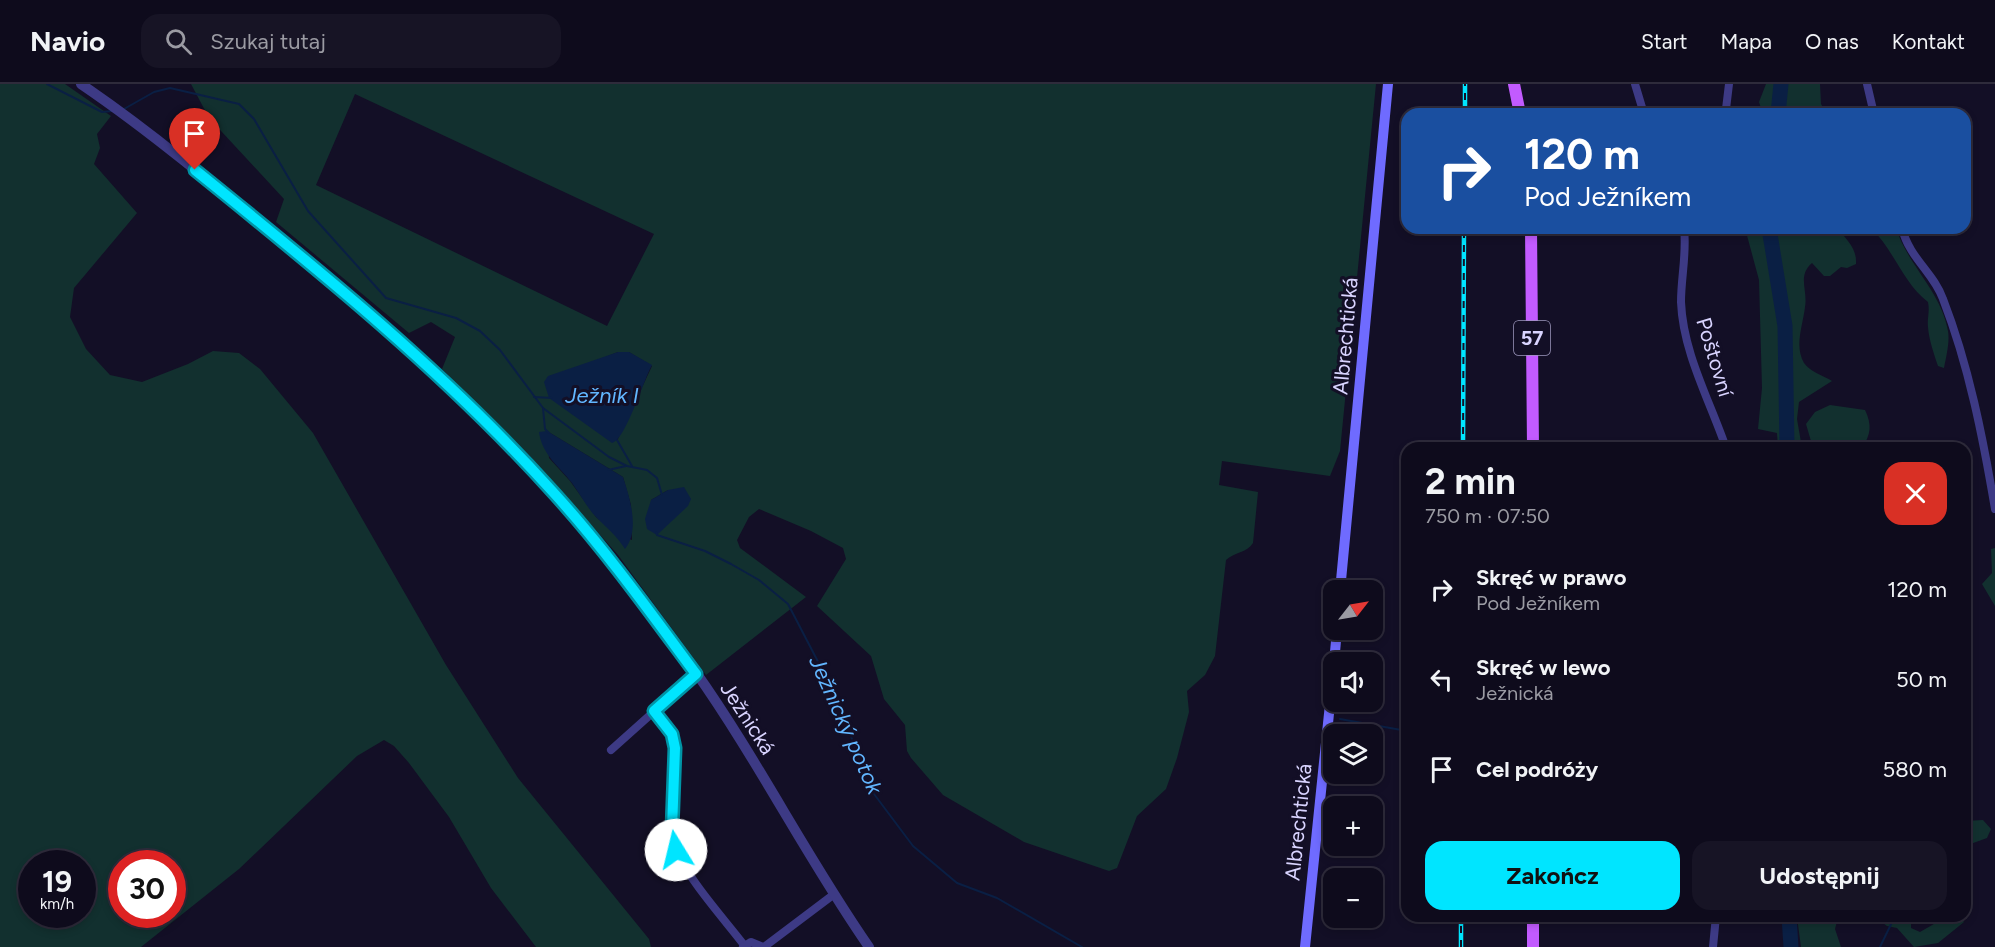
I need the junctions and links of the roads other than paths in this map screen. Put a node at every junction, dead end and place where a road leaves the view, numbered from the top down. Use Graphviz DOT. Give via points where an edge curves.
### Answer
graph roads {
  1 [pos="81,84"];
  2 [pos="1388,84"];
  3 [pos="1514,84"];
  4 [pos="1635,84"];
  5 [pos="1729,84"];
  6 [pos="1867,84"];
  7 [pos="1519,108"];
  8 [pos="1642,108"];
  9 [pos="1724,108"];
  10 [pos="1873,108"];
  11 [pos="1531,234"];
  12 [pos="1684,234"];
  13 [pos="1904,234"];
  14 [pos="1533,442"];
  15 [pos="1724,442"];
  16 [pos="1995,509"];
  17 [pos="1342,580"];
  18 [pos="696,674"];
  19 [pos="654,711"];
  20 [pos="1329,712"];
  21 [pos="611,750"];
  22 [pos="833,896"];
  23 [pos="1533,922"];
  24 [pos="1715,922"];
  25 [pos="743,946"];
  26 [pos="764,947"];
  27 [pos="869,947"];
  28 [pos="1305,947"];
  29 [pos="1533,947"];
  30 [pos="1713,947"];
  1 -- 18 [label="street, Ježnická" via="124,113 390,334 490,426 613,563"];
  2 -- 17 [label="main road, Albrechtická"];
  3 -- 7 [label="main road"];
  4 -- 8 [label="street"];
  5 -- 9 [label="street"];
  6 -- 10 [label="street"];
  11 -- 14 [label="main road, 57"];
  12 -- 15 [label="street, Poštovní" via="1681,303 1685,327 1693,361"];
  13 -- 16 [label="street" via="1911,254 1943,296 1976,408"];
  18 -- 19 [label="street"];
  18 -- 22 [label="street, Ježnická"];
  19 -- 21 [label="street"];
  19 -- 25 [label="street" via="672,734 675,748 672,829 676,850"];
  20 -- 28 [label="main road, Albrechtická"];
  22 -- 26 [label="street"];
  22 -- 27 [label="street, Ježnická"];
  23 -- 29 [label="main road"];
  24 -- 30 [label="street"];
  25 -- 26 [label="street" via="751,942"];
}
